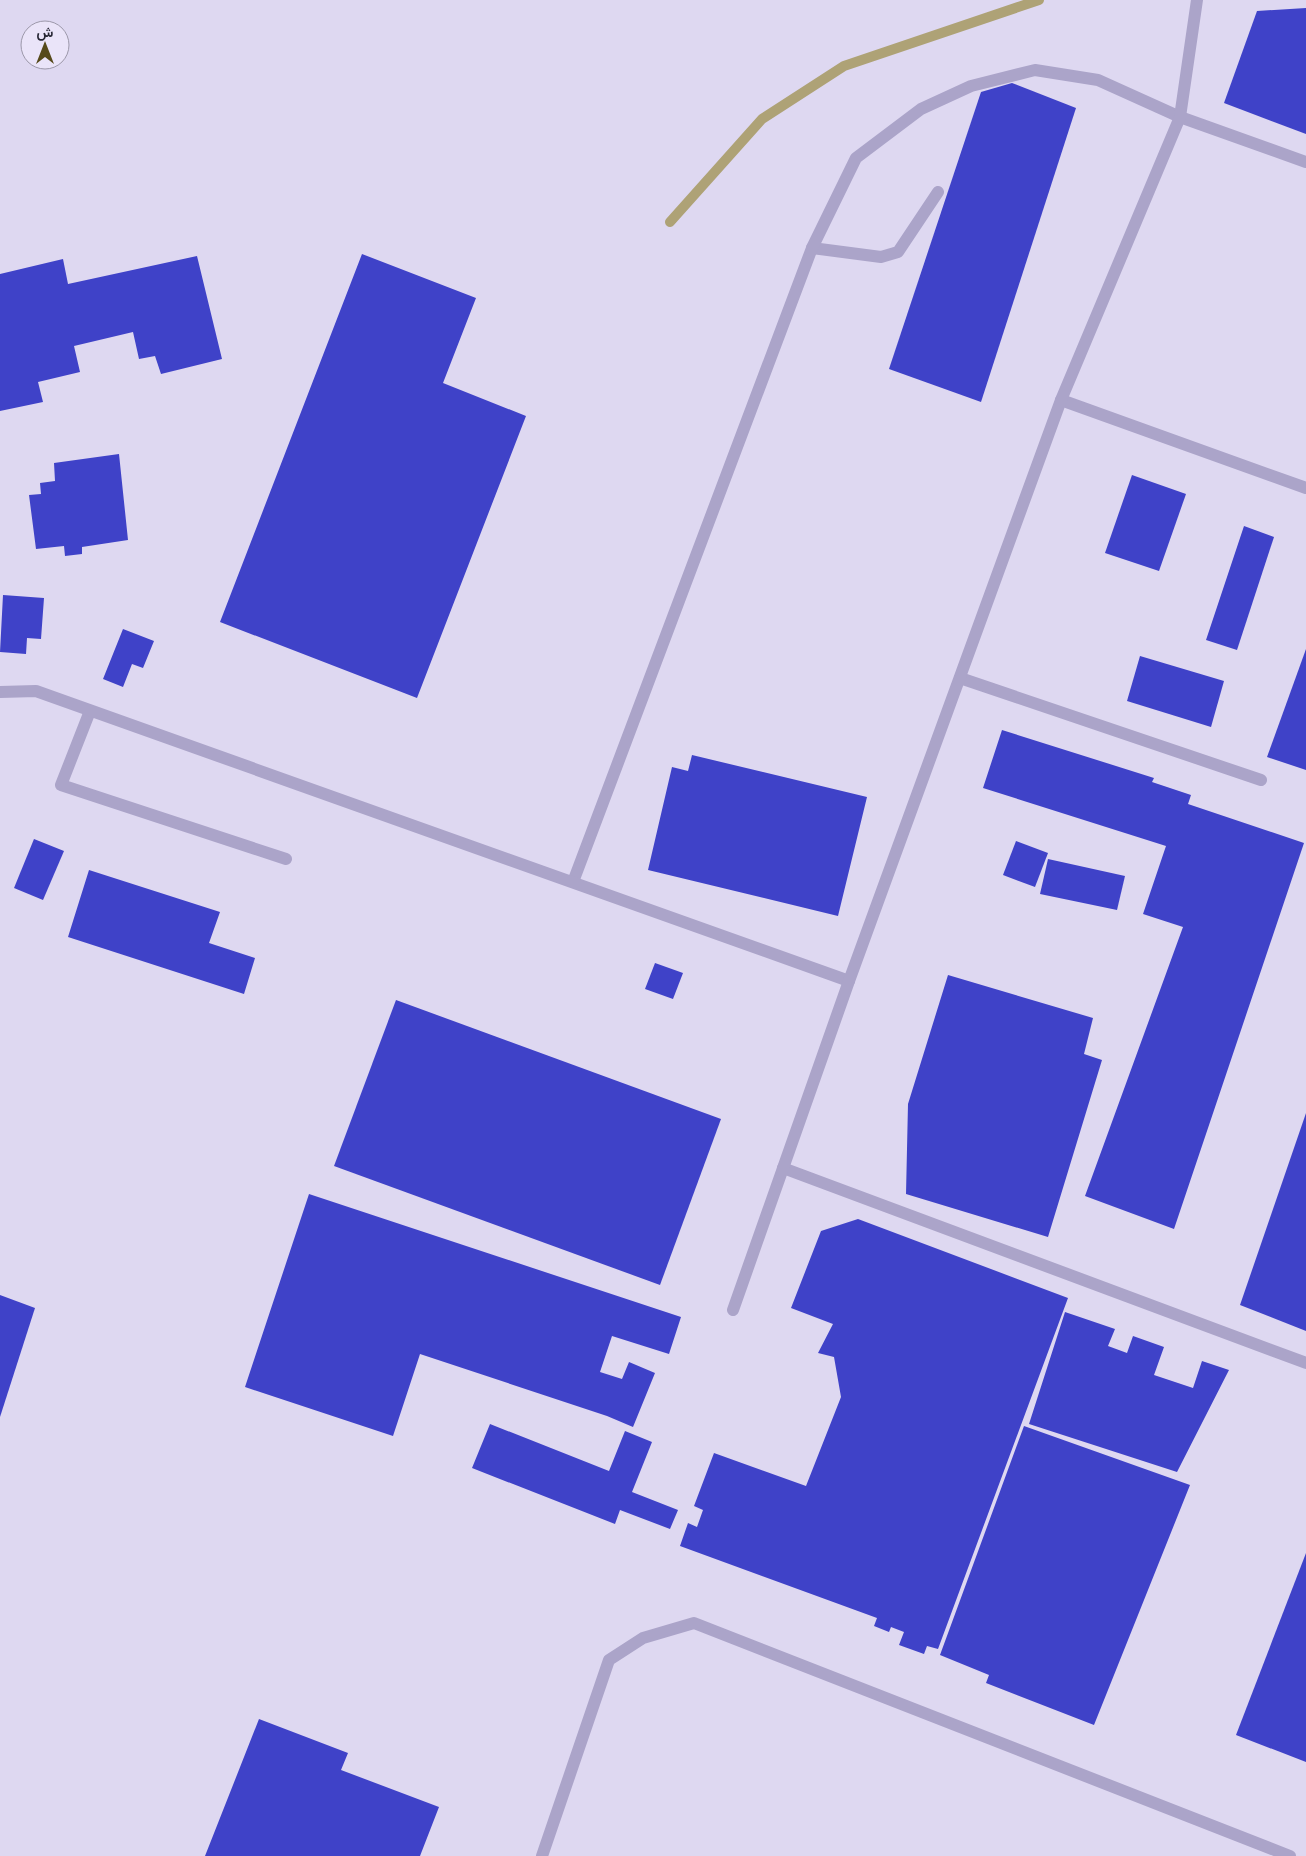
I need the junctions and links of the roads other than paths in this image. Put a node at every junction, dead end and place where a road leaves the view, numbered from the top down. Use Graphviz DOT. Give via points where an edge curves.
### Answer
graph roads {
  1 [pos="1197,0"];
  2 [pos="1180,117"];
  3 [pos="1306,162"];
  4 [pos="938,192"];
  5 [pos="812,248"];
  6 [pos="1062,400"];
  7 [pos="1306,488"];
  8 [pos="960,678"];
  9 [pos="0,692"];
  10 [pos="90,711"];
  11 [pos="1261,780"];
  12 [pos="286,860"];
  13 [pos="573,882"];
  14 [pos="849,981"];
  15 [pos="783,1168"];
  16 [pos="733,1310"];
  17 [pos="1306,1363"];
  18 [pos="542,1856"];
  19 [pos="1290,1856"];
  1 -- 2 [label="street"];
  2 -- 3 [label="street"];
  2 -- 5 [label="street" via="1098,80 1035,70 971,86 921,109 856,158"];
  2 -- 6 [label="street"];
  4 -- 5 [label="street" via="898,252 881,257"];
  5 -- 13 [label="street"];
  6 -- 7 [label="street"];
  6 -- 8 [label="street"];
  8 -- 11 [label="street"];
  8 -- 14 [label="street"];
  9 -- 10 [label="street" via="36,691"];
  10 -- 12 [label="street" via="61,785"];
  10 -- 13 [label="street"];
  13 -- 14 [label="street"];
  14 -- 15 [label="street"];
  15 -- 16 [label="street"];
  15 -- 17 [label="street"];
  18 -- 19 [label="street" via="609,1660 643,1638 694,1623"];
}
